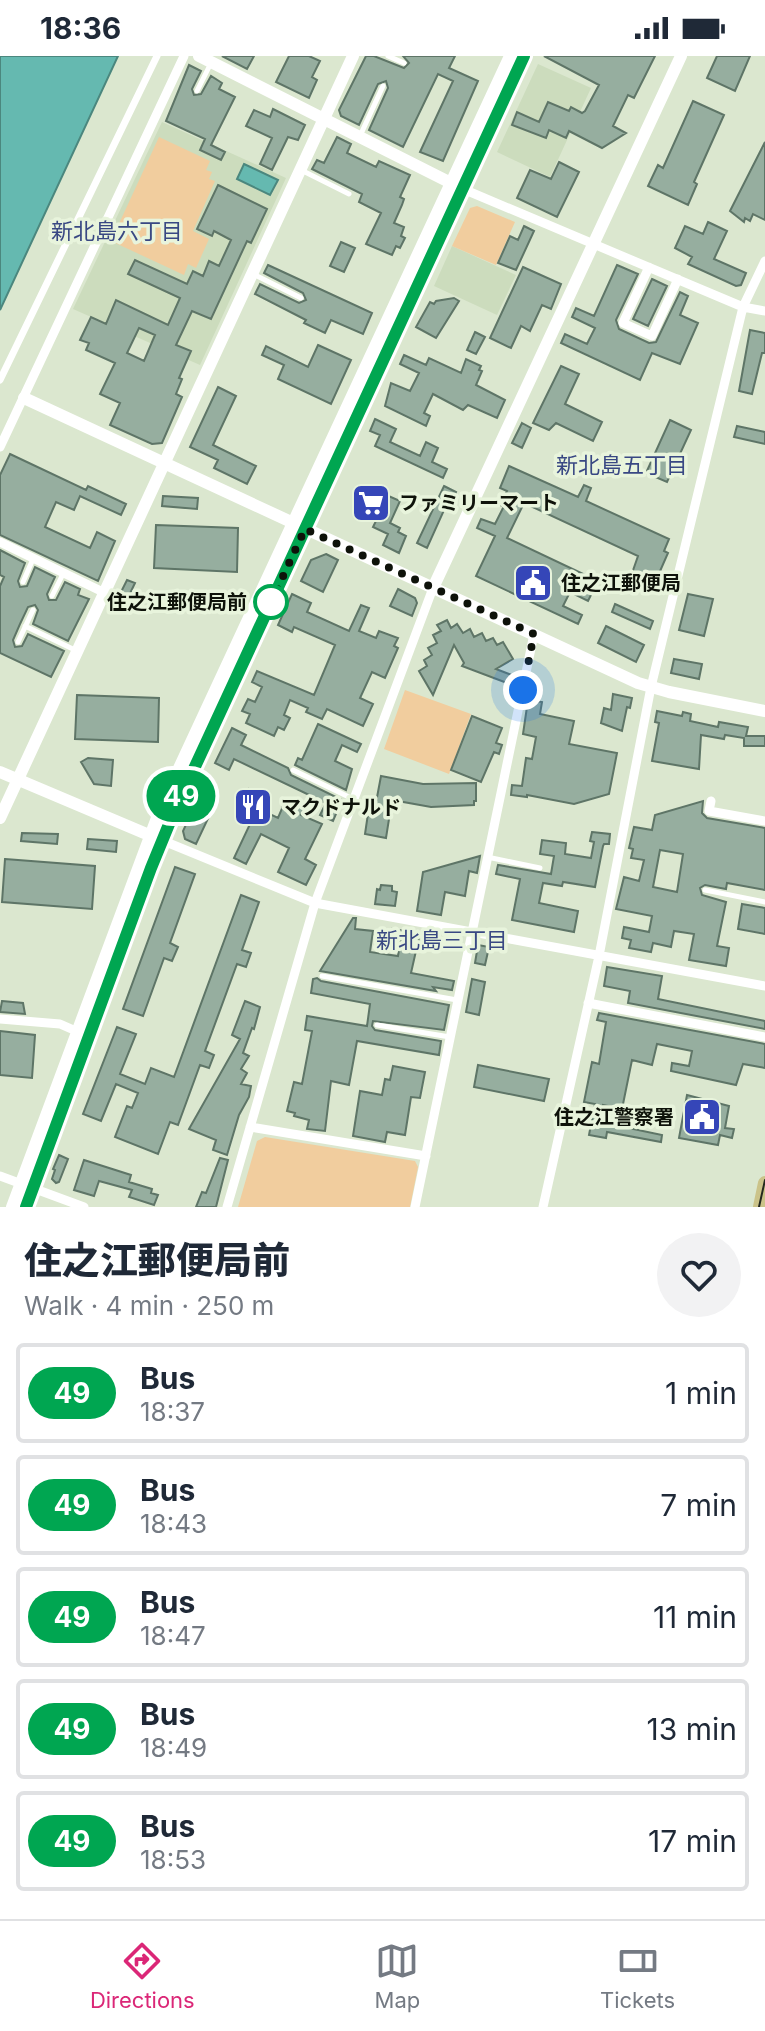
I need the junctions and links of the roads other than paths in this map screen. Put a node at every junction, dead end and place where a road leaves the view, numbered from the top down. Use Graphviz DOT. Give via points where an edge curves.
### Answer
graph roads {
  1 [pos="157,56"];
  2 [pos="184,56"];
  3 [pos="353,56"];
  4 [pos="388,56"];
  5 [pos="510,56"];
  6 [pos="524,56"];
  7 [pos="681,56"];
  8 [pos="205,59"];
  9 [pos="404,63"];
  10 [pos="383,86"];
  11 [pos="197,91"];
  12 [pos="323,118"];
  13 [pos="359,137"];
  14 [pos="300,170"];
  15 [pos="457,186"];
  16 [pos="349,194"];
  17 [pos="593,243"];
  18 [pos="765,261"];
  19 [pos="649,267"];
  20 [pos="252,274"];
  21 [pos="678,279"];
  22 [pos="301,298"];
  23 [pos="743,307"];
  24 [pos="765,311"];
  25 [pos="0,380"];
  26 [pos="24,398"];
  27 [pos="0,447"];
  28 [pos="164,465"];
  29 [pos="299,526"];
  30 [pos="1,546"];
  31 [pos="34,558"];
  32 [pos="63,573"];
  33 [pos="23,582"];
  34 [pos="433,588"];
  35 [pos="105,593"];
  36 [pos="52,596"];
  37 [pos="33,610"];
  38 [pos="25,626"];
  39 [pos="534,634"];
  40 [pos="18,642"];
  41 [pos="78,651"];
  42 [pos="651,687"];
  43 [pos="765,711"];
  44 [pos="293,770"];
  45 [pos="0,772"];
  46 [pos="18,780"];
  47 [pos="354,799"];
  48 [pos="711,801"];
  49 [pos="0,818"];
  50 [pos="765,821"];
  51 [pos="149,835"];
  52 [pos="162,840"];
  53 [pos="487,857"];
  54 [pos="540,868"];
  55 [pos="705,890"];
  56 [pos="765,902"];
  57 [pos="315,903"];
  58 [pos="471,930"];
  59 [pos="599,956"];
  60 [pos="322,976"];
  61 [pos="765,986"];
  62 [pos="457,1000"];
  63 [pos="588,1003"];
  64 [pos="0,1019"];
  65 [pos="377,1025"];
  66 [pos="76,1031"];
  67 [pos="450,1037"];
  68 [pos="765,1037"];
  69 [pos="250,1127"];
  70 [pos="426,1156"];
  71 [pos="0,1176"];
  72 [pos="765,1183"];
  73 [pos="27,1186"];
  74 [pos="12,1207"];
  75 [pos="26,1207"];
  76 [pos="84,1207"];
  77 [pos="227,1207"];
  78 [pos="415,1207"];
  79 [pos="543,1207"];
  80 [pos="760,1207"];
  1 -- 25 [label="street"];
  2 -- 26 [label="street"];
  3 -- 12 [label="street"];
  4 -- 9 [label="lane"];
  5 -- 15 [label="street"];
  6 -- 15 [label="street"];
  7 -- 17 [label="street"];
  8 -- 11 [label="lane"];
  8 -- 12 [label="street"];
  10 -- 13 [label="lane"];
  12 -- 13 [label="street"];
  12 -- 14 [label="street"];
  13 -- 15 [label="street"];
  14 -- 16 [label="lane"];
  14 -- 20 [label="street"];
  15 -- 17 [label="street"];
  15 -- 29 [label="street"];
  17 -- 19 [label="street"];
  17 -- 34 [label="street"];
  18 -- 23 [label="street"];
  19 -- 21 [label="street"];
  19 -- 21 [label="street" via="623,323 652,336"];
  20 -- 22 [label="lane"];
  20 -- 28 [label="street"];
  21 -- 23 [label="street"];
  23 -- 24 [label="street"];
  23 -- 42 [label="street"];
  26 -- 27 [label="street"];
  26 -- 28 [label="street"];
  28 -- 29 [label="street"];
  28 -- 35 [label="street"];
  29 -- 34 [label="street"];
  29 -- 51 [label="street"];
  29 -- 52 [label="street"];
  30 -- 31 [label="street"];
  31 -- 32 [label="street"];
  31 -- 33 [label="lane"];
  32 -- 35 [label="street"];
  32 -- 36 [label="lane"];
  34 -- 39 [label="street"];
  34 -- 47 [label="street"];
  35 -- 41 [label="street"];
  37 -- 38 [label="lane"];
  38 -- 40 [label="lane"];
  38 -- 41 [label="lane"];
  39 -- 42 [label="street"];
  39 -- 53 [label="street"];
  41 -- 46 [label="street"];
  42 -- 43 [label="street"];
  42 -- 59 [label="street"];
  44 -- 47 [label="lane"];
  45 -- 46 [label="street"];
  46 -- 49 [label="street"];
  46 -- 51 [label="street"];
  47 -- 57 [label="street"];
  48 -- 50 [label="street" via="709,811"];
  51 -- 52 [label="street"];
  51 -- 66 [label="street"];
  52 -- 57 [label="street"];
  52 -- 73 [label="street"];
  53 -- 54 [label="lane"];
  53 -- 58 [label="street"];
  55 -- 56 [label="lane"];
  57 -- 58 [label="street"];
  57 -- 69 [label="street"];
  58 -- 59 [label="street"];
  58 -- 62 [label="street"];
  59 -- 61 [label="street"];
  59 -- 63 [label="street"];
  60 -- 62 [label="lane"];
  62 -- 67 [label="street"];
  63 -- 68 [label="street"];
  63 -- 79 [label="street"];
  64 -- 66 [label="street" via="60,1024"];
  65 -- 67 [label="lane"];
  66 -- 73 [label="street"];
  67 -- 70 [label="street"];
  69 -- 70 [label="street"];
  69 -- 77 [label="street"];
  70 -- 78 [label="street"];
  71 -- 73 [label="street"];
  72 -- 80 [label="main road"];
  73 -- 74 [label="street"];
  73 -- 75 [label="street"];
  73 -- 76 [label="street"];
}
